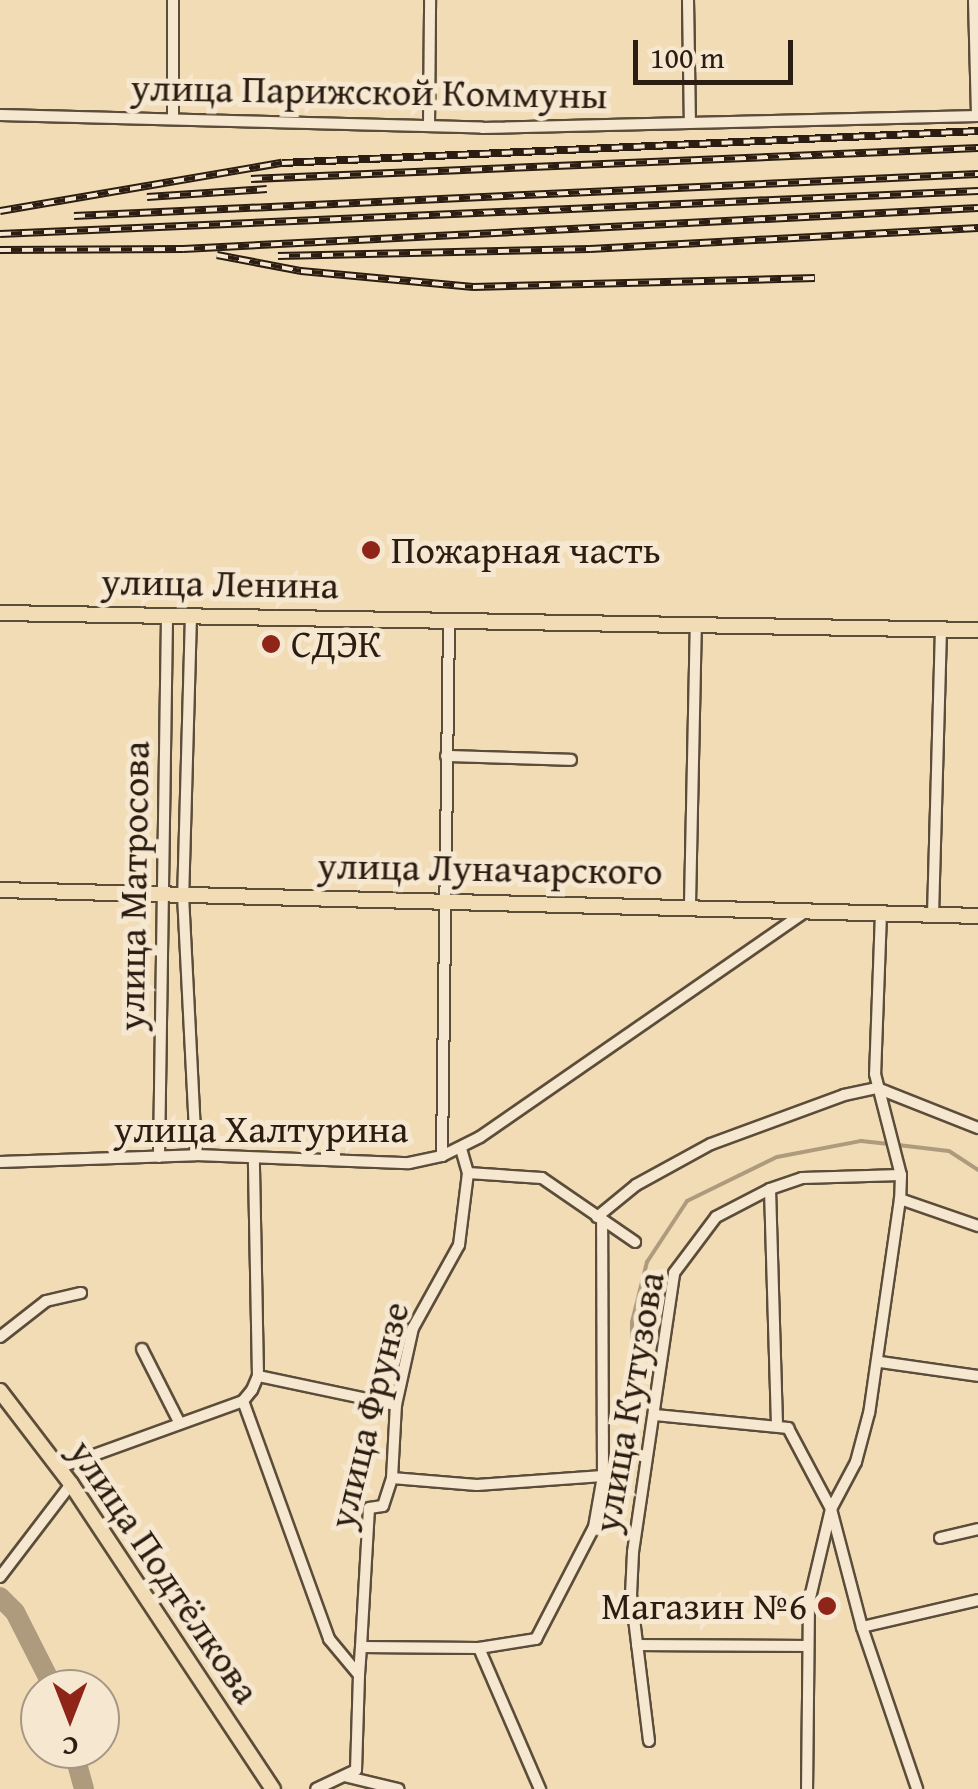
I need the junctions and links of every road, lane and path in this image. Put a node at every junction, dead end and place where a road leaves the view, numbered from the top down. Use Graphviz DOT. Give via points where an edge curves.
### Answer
graph roads {
  1 [pos="173,0"];
  2 [pos="430,0"];
  3 [pos="688,0"];
  4 [pos="974,0"];
  5 [pos="0,115"];
  6 [pos="977,116"];
  7 [pos="173,119"];
  8 [pos="690,122"];
  9 [pos="429,126"];
  10 [pos="0,613"];
  11 [pos="167,614"];
  12 [pos="192,615"];
  13 [pos="449,620"];
  14 [pos="696,626"];
  15 [pos="942,629"];
  16 [pos="978,630"];
  17 [pos="446,756"];
  18 [pos="571,760"];
  19 [pos="0,890"];
  20 [pos="160,894"];
  21 [pos="183,895"];
  22 [pos="443,901"];
  23 [pos="690,904"];
  24 [pos="806,911"];
  25 [pos="881,913"];
  26 [pos="933,915"];
  27 [pos="978,916"];
  28 [pos="877,1088"];
  29 [pos="978,1128"];
  30 [pos="461,1148"];
  31 [pos="196,1156"];
  32 [pos="442,1156"];
  33 [pos="160,1157"];
  34 [pos="254,1161"];
  35 [pos="0,1162"];
  36 [pos="468,1173"];
  37 [pos="900,1176"];
  38 [pos="770,1188"];
  39 [pos="900,1199"];
  40 [pos="599,1219"];
  41 [pos="978,1226"];
  42 [pos="635,1242"];
  43 [pos="81,1294"];
  44 [pos="0,1338"];
  45 [pos="142,1349"];
  46 [pos="880,1362"];
  47 [pos="258,1376"];
  48 [pos="978,1376"];
  49 [pos="0,1391"];
  50 [pos="243,1400"];
  51 [pos="396,1406"];
  52 [pos="655,1415"];
  53 [pos="178,1420"];
  54 [pos="777,1426"];
  55 [pos="58,1468"];
  56 [pos="603,1476"];
  57 [pos="392,1478"];
  58 [pos="70,1484"];
  59 [pos="831,1509"];
  60 [pos="978,1529"];
  61 [pos="940,1538"];
  62 [pos="2,1575"];
  63 [pos="978,1600"];
  64 [pos="862,1627"];
  65 [pos="637,1645"];
  66 [pos="806,1646"];
  67 [pos="362,1647"];
  68 [pos="478,1648"];
  69 [pos="359,1675"];
  70 [pos="649,1742"];
  71 [pos="343,1776"];
  72 [pos="273,1789"];
  73 [pos="316,1789"];
  74 [pos="398,1789"];
  75 [pos="540,1789"];
  76 [pos="807,1789"];
  77 [pos="917,1789"];
  1 -- 7 [label="street"];
  2 -- 9 [label="street"];
  3 -- 8 [label="street"];
  4 -- 6 [label="street"];
  5 -- 7 [label="street, улица Парижской Коммуны"];
  6 -- 8 [label="street, улица Парижской Коммуны"];
  7 -- 9 [label="street, улица Парижской Коммуны"];
  8 -- 9 [label="street, улица Парижской Коммуны"];
  10 -- 11 [label="main road, улица Ленина"];
  11 -- 12 [label="main road, улица Ленина"];
  11 -- 20 [label="street, улица Матросова"];
  12 -- 13 [label="main road, улица Ленина"];
  12 -- 21 [label="street, улица Матросова"];
  13 -- 14 [label="main road, улица Ленина"];
  13 -- 17 [label="street"];
  14 -- 15 [label="main road, улица Ленина"];
  14 -- 23 [label="street"];
  15 -- 16 [label="main road, улица Ленина"];
  15 -- 26 [label="street"];
  17 -- 18 [label="street"];
  17 -- 22 [label="street"];
  19 -- 20 [label="main road, улица Луначарского"];
  20 -- 21 [label="main road, улица Луначарского"];
  20 -- 33 [label="street, улица Матросова"];
  21 -- 22 [label="main road, улица Луначарского"];
  21 -- 31 [label="street, улица Матросова"];
  22 -- 23 [label="main road, улица Луначарского"];
  22 -- 32 [label="street"];
  23 -- 24 [label="main road, улица Луначарского"];
  24 -- 25 [label="main road, улица Луначарского"];
  24 -- 30 [label="street, улица Халтурина"];
  25 -- 26 [label="main road, улица Луначарского"];
  25 -- 28 [label="street"];
  26 -- 27 [label="main road, улица Луначарского"];
  28 -- 29 [label="street"];
  28 -- 37 [label="street"];
  28 -- 40 [label="street" via="711,1144 636,1185"];
  30 -- 32 [label="street, улица Халтурина"];
  30 -- 36 [label="street, улица Фрунзе"];
  31 -- 33 [label="street, улица Халтурина"];
  31 -- 34 [label="street, улица Халтурина"];
  32 -- 34 [label="street, улица Халтурина" via="408,1163"];
  33 -- 35 [label="street, улица Халтурина"];
  34 -- 47 [label="street"];
  36 -- 40 [label="street, улица Кутузова" via="525,1172"];
  36 -- 51 [label="street, улица Фрунзе" via="459,1245 413,1328"];
  37 -- 38 [label="street, улица Кутузова" via="802,1178"];
  37 -- 39 [label="street"];
  38 -- 52 [label="street, улица Кутузова" via="716,1217 674,1273"];
  38 -- 54 [label="street"];
  39 -- 41 [label="street"];
  39 -- 46 [label="street"];
  40 -- 42 [label="street, улица Кутузова"];
  40 -- 56 [label="street, улица Кутузова"];
  43 -- 44 [label="street" via="46,1301"];
  45 -- 53 [label="street"];
  46 -- 48 [label="street"];
  46 -- 59 [label="street" via="856,1462"];
  47 -- 50 [label="street"];
  47 -- 51 [label="street"];
  49 -- 55 [label="main road, улица Подтёлкова"];
  50 -- 53 [label="street"];
  50 -- 69 [label="street" via="330,1639"];
  51 -- 57 [label="street, улица Фрунзе"];
  52 -- 54 [label="street"];
  52 -- 65 [label="street, улица Кутузова" via="633,1552"];
  53 -- 55 [label="street"];
  54 -- 59 [label="street" via="798,1439"];
  55 -- 58 [label="main road, улица Подтёлкова"];
  56 -- 57 [label="street" via="477,1485"];
  56 -- 68 [label="street, улица Кутузова" via="594,1527 536,1639"];
  57 -- 67 [label="street, улица Фрунзе" via="384,1506 368,1508"];
  58 -- 62 [label="street"];
  58 -- 72 [label="main road, улица Подтёлкова"];
  59 -- 64 [label="street"];
  59 -- 66 [label="street"];
  60 -- 61 [label="street"];
  63 -- 64 [label="street"];
  64 -- 77 [label="street"];
  65 -- 66 [label="street"];
  65 -- 70 [label="street, улица Кутузова"];
  66 -- 76 [label="street"];
  67 -- 68 [label="street, улица Кутузова"];
  67 -- 69 [label="street"];
  68 -- 75 [label="street"];
  69 -- 71 [label="street" via="356,1770"];
  71 -- 73 [label="street"];
  71 -- 74 [label="street"];
}
